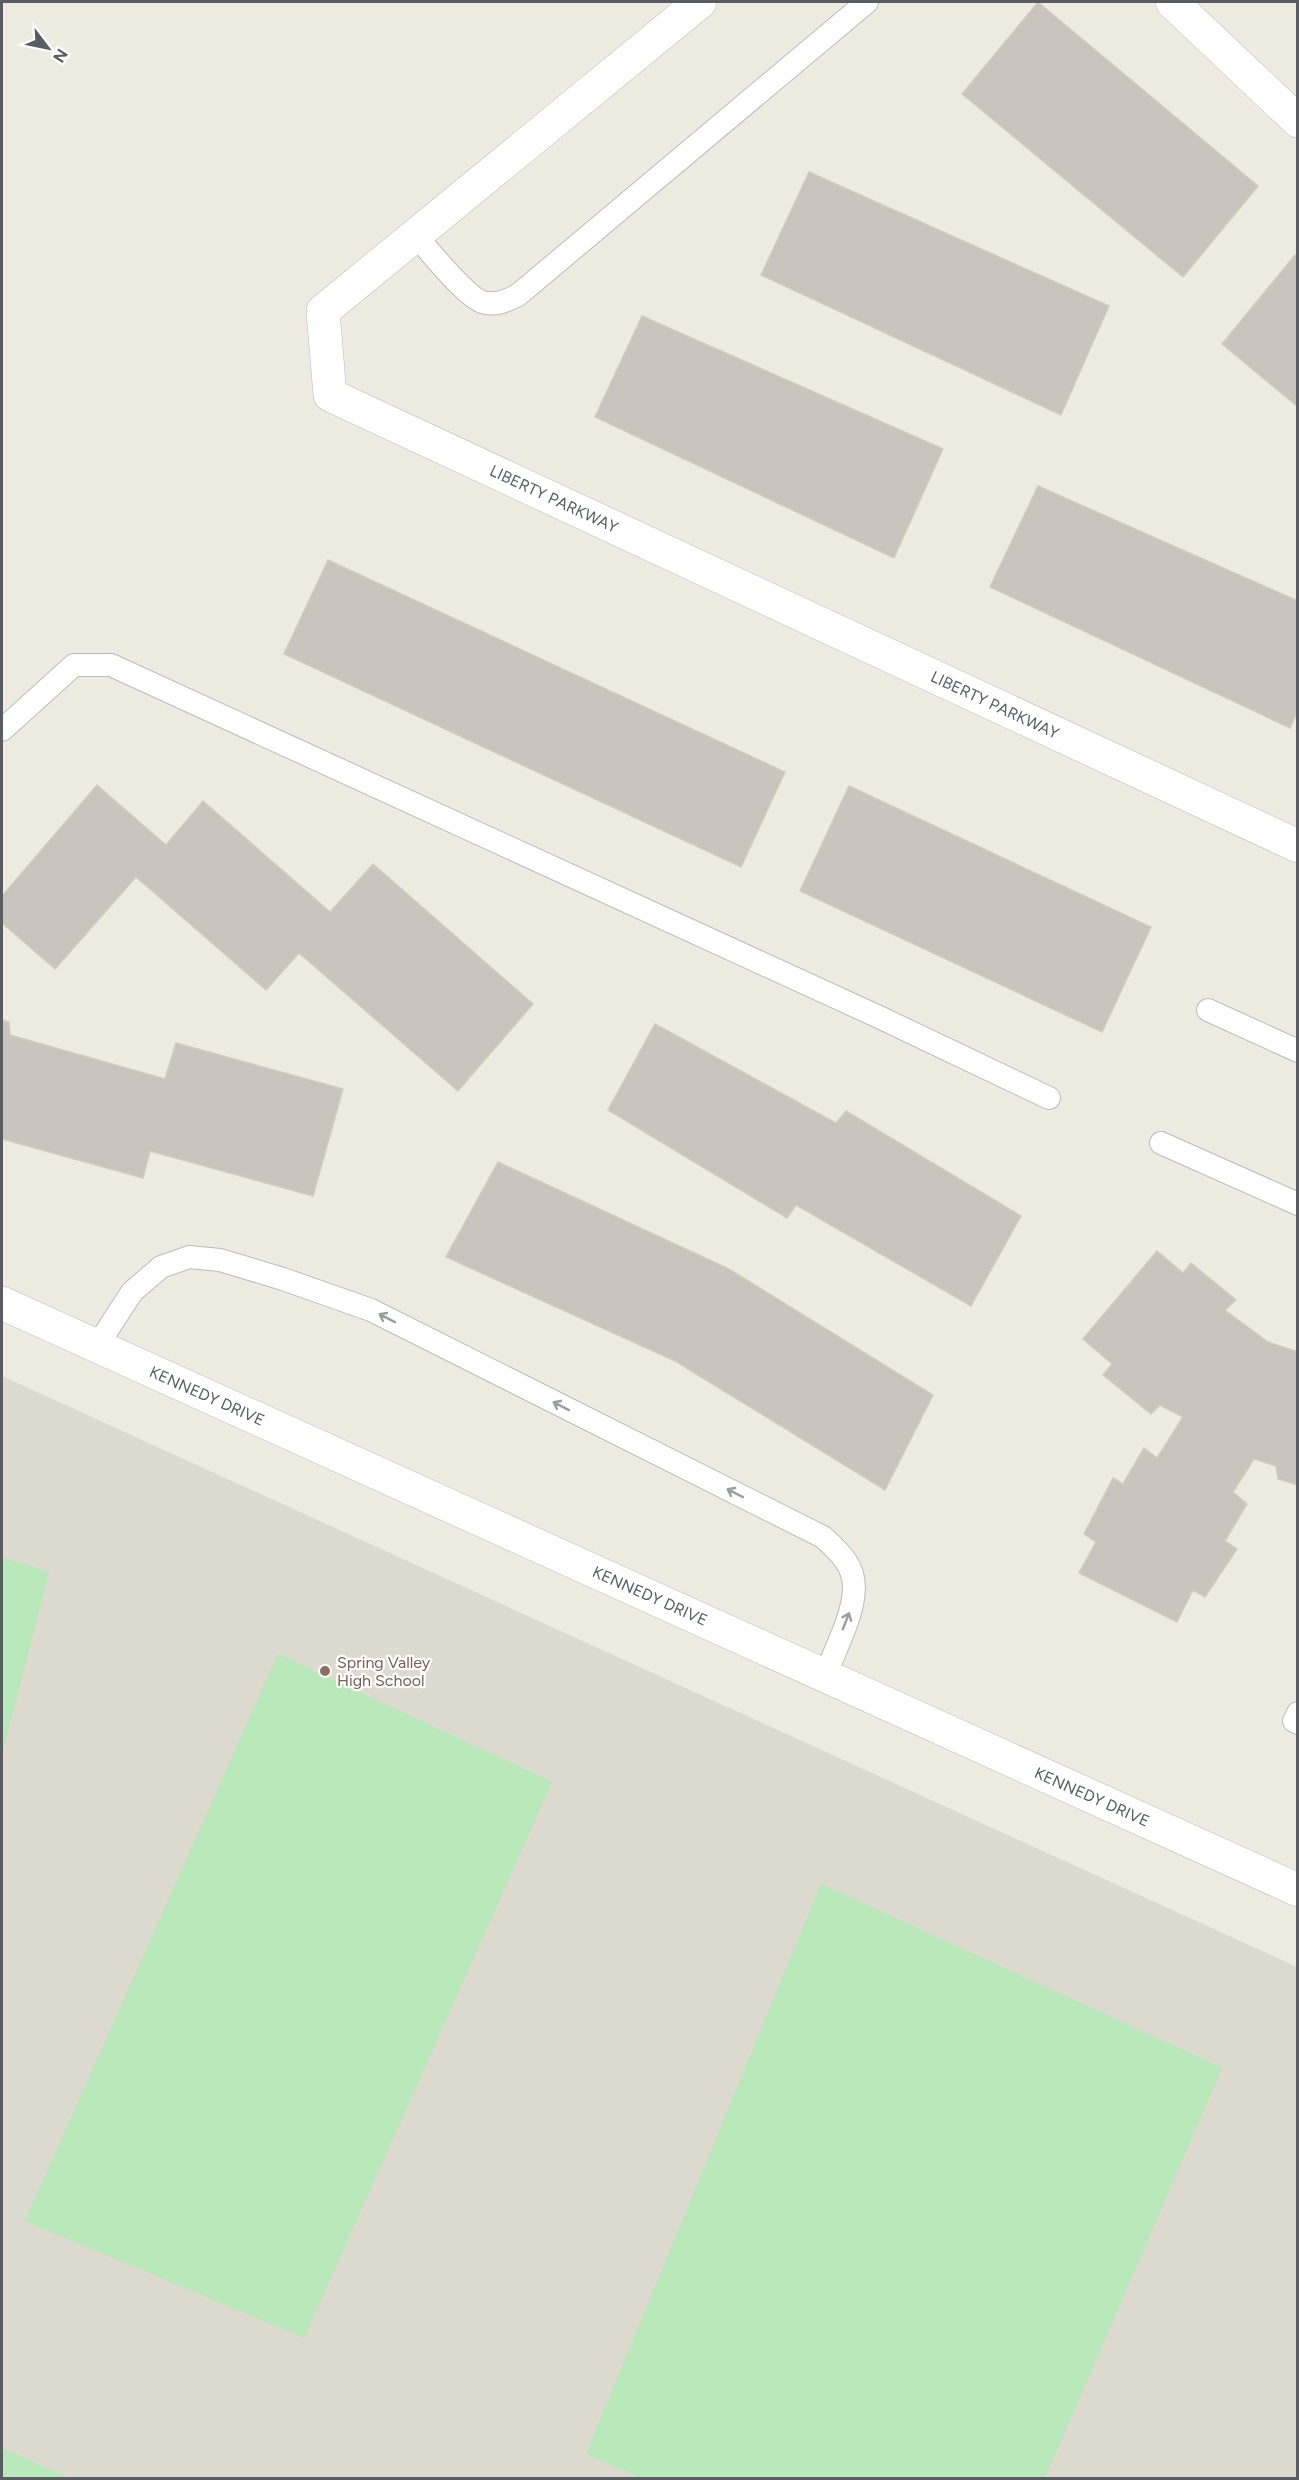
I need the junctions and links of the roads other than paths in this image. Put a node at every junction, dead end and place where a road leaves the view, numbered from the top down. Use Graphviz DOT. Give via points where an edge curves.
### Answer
graph roads {
  1 [pos="700,2"];
  2 [pos="867,2"];
  3 [pos="1172,2"];
  4 [pos="1298,121"];
  5 [pos="415,235"];
  6 [pos="2,730"];
  7 [pos="1298,846"];
  8 [pos="1208,1010"];
  9 [pos="1298,1051"];
  10 [pos="1049,1098"];
  11 [pos="1161,1143"];
  12 [pos="1298,1204"];
  13 [pos="2,1303"];
  14 [pos="97,1346"];
  15 [pos="825,1676"];
  16 [pos="1298,1713"];
  17 [pos="1298,1723"];
  18 [pos="1298,1890"];
  1 -- 5 [label="street, LIBERTY PARKWAY"];
  2 -- 5 [label="lane" via="505,303 481,302 469,294"];
  3 -- 4 [label="street"];
  5 -- 7 [label="street, LIBERTY PARKWAY" via="322,311 330,395"];
  6 -- 10 [label="lane" via="74,665 111,665"];
  8 -- 9 [label="lane"];
  11 -- 12 [label="lane"];
  13 -- 14 [label="street, KENNEDY DRIVE"];
  14 -- 15 [label="street, KENNEDY DRIVE"];
  15 -- 14 [label="lane, one-way" via="854,1599 853,1576 841,1554 823,1537 371,1310 220,1260 189,1257 161,1267 132,1292"];
  15 -- 18 [label="street, KENNEDY DRIVE"];
  16 -- 17 [label="lane" via="1294,1721"];
}
